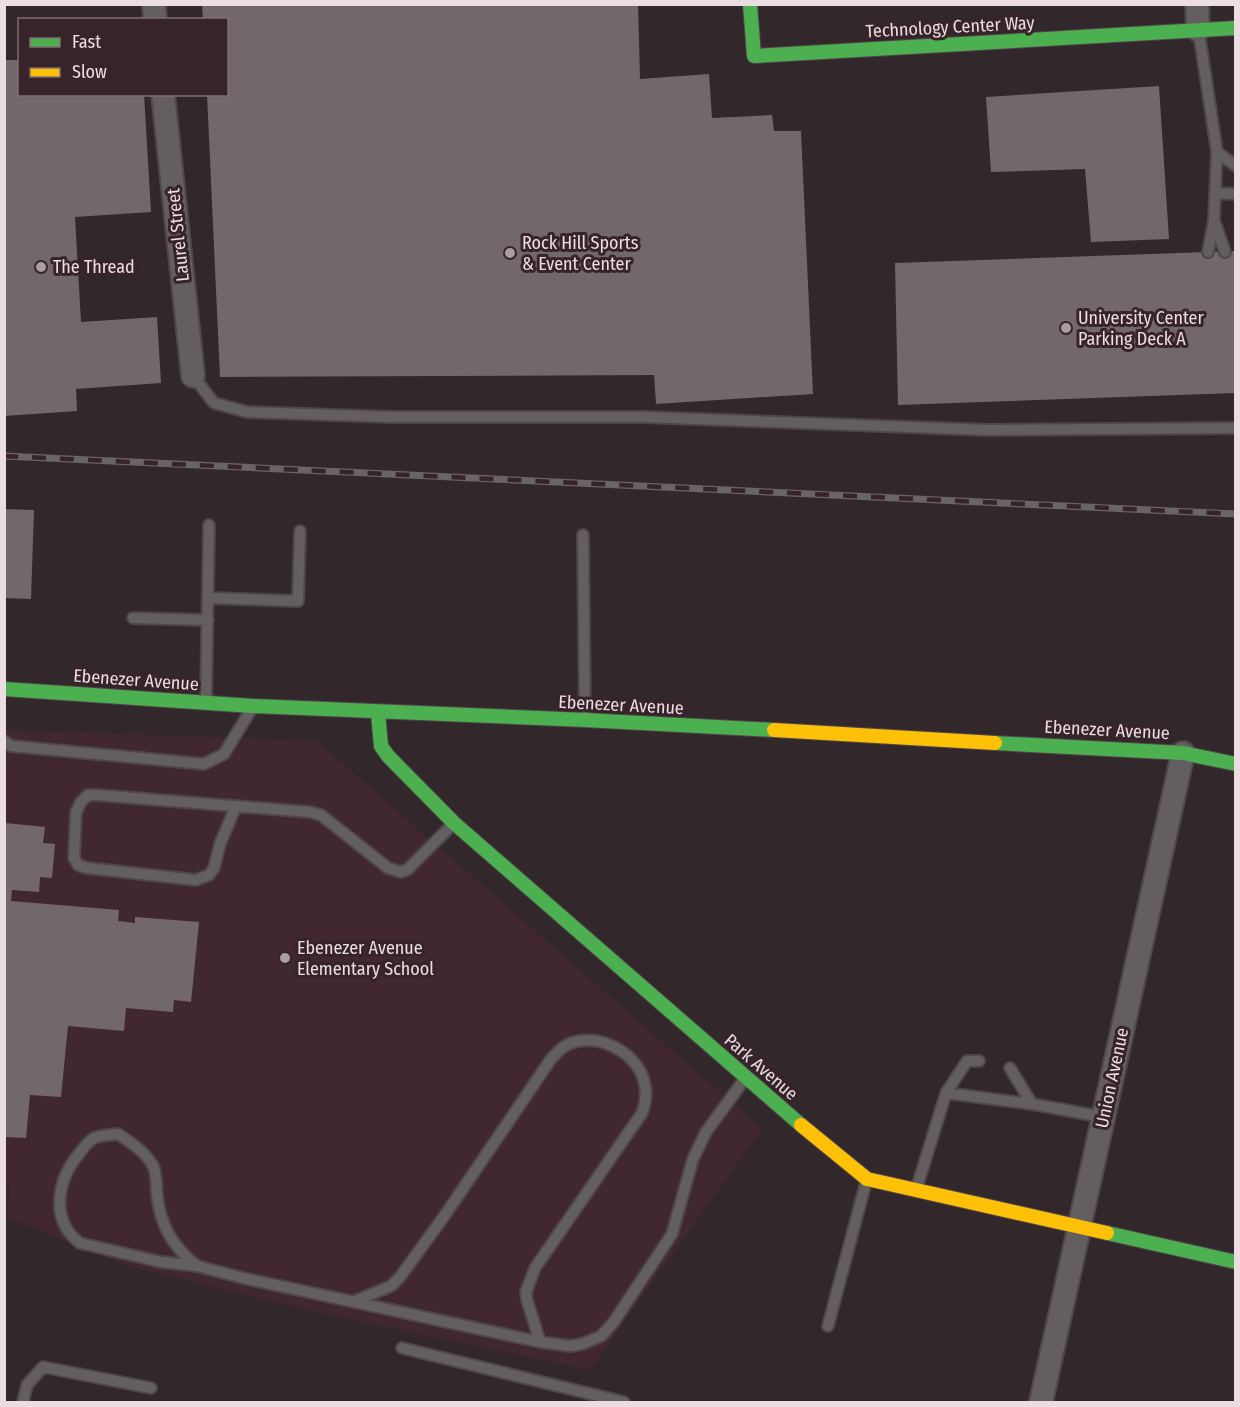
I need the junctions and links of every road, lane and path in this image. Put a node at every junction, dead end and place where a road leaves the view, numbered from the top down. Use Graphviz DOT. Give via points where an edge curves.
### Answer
graph roads {
  1 [pos="750,4"];
  2 [pos="1197,4"];
  3 [pos="1236,28"];
  4 [pos="1198,30"];
  5 [pos="163,96"];
  6 [pos="1217,152"];
  7 [pos="1236,166"];
  8 [pos="1215,193"];
  9 [pos="1236,194"];
  10 [pos="1214,220"];
  11 [pos="1208,252"];
  12 [pos="1225,252"];
  13 [pos="193,376"];
  14 [pos="1236,428"];
  15 [pos="209,525"];
  16 [pos="300,531"];
  17 [pos="583,535"];
  18 [pos="209,598"];
  19 [pos="133,618"];
  20 [pos="208,620"];
  21 [pos="4,689"];
  22 [pos="206,703"];
  23 [pos="253,706"];
  24 [pos="378,712"];
  25 [pos="585,720"];
  26 [pos="4,741"];
  27 [pos="1183,753"];
  28 [pos="1236,764"];
  29 [pos="236,806"];
  30 [pos="454,823"];
  31 [pos="980,1061"];
  32 [pos="1011,1068"];
  33 [pos="746,1077"];
  34 [pos="946,1094"];
  35 [pos="1032,1104"];
  36 [pos="1103,1117"];
  37 [pos="867,1179"];
  38 [pos="916,1190"];
  39 [pos="1079,1228"];
  40 [pos="1236,1262"];
  41 [pos="197,1266"];
  42 [pos="355,1301"];
  43 [pos="828,1326"];
  44 [pos="540,1342"];
  45 [pos="402,1348"];
  46 [pos="151,1388"];
  47 [pos="23,1402"];
  48 [pos="624,1402"];
  49 [pos="1041,1402"];
  1 -- 4 [label="street, Technology Center Way" via="754,56"];
  2 -- 4 [label="street"];
  3 -- 4 [label="street, Technology Center Way"];
  4 -- 6 [label="lane"];
  5 -- 13 [label="street, Laurel Street"];
  6 -- 7 [label="lane"];
  6 -- 8 [label="lane"];
  8 -- 9 [label="lane"];
  8 -- 10 [label="lane"];
  10 -- 11 [label="lane"];
  10 -- 12 [label="lane"];
  13 -- 14 [label="lane" via="214,403 246,412 392,417 645,417 989,430"];
  15 -- 18 [label="lane"];
  16 -- 18 [label="lane" via="298,601"];
  17 -- 25 [label="lane"];
  18 -- 20 [label="lane"];
  19 -- 20 [label="lane"];
  20 -- 22 [label="lane"];
  21 -- 22 [label="street, Ebenezer Avenue"];
  22 -- 23 [label="street, Ebenezer Avenue"];
  23 -- 24 [label="street, Ebenezer Avenue"];
  23 -- 26 [label="lane" via="224,754 204,764 11,746"];
  24 -- 25 [label="street, Ebenezer Avenue"];
  24 -- 30 [label="street, Park Avenue" via="381,746"];
  25 -- 27 [label="street, Ebenezer Avenue"];
  27 -- 28 [label="street, Ebenezer Avenue"];
  27 -- 36 [label="street, Union Avenue"];
  29 -- 29 [label="lane" via="214,868 203,878 87,868 78,865 74,858 76,812 88,795"];
  29 -- 30 [label="lane" via="321,816 388,868 401,872"];
  30 -- 33 [label="street, Park Avenue"];
  31 -- 34 [label="lane" via="967,1060"];
  32 -- 35 [label="lane"];
  33 -- 37 [label="street, Park Avenue"];
  33 -- 44 [label="lane" via="706,1132 688,1172 672,1234 613,1323 601,1336 582,1344"];
  34 -- 35 [label="lane"];
  34 -- 38 [label="lane"];
  35 -- 36 [label="lane"];
  36 -- 39 [label="street, Union Avenue"];
  37 -- 38 [label="street, Park Avenue"];
  37 -- 43 [label="lane"];
  38 -- 39 [label="street, Park Avenue"];
  39 -- 40 [label="street, Park Avenue"];
  39 -- 49 [label="street, Union Avenue"];
  41 -- 41 [label="lane" via="163,1226 154,1167 118,1134 90,1141 71,1162 60,1198 63,1223 74,1238 80,1243 162,1263"];
  41 -- 42 [label="lane"];
  42 -- 44 [label="lane"];
  42 -- 44 [label="lane" via="391,1286 400,1277 563,1047 600,1041 617,1048 636,1065 644,1080 645,1105 535,1268 526,1292"];
  45 -- 48 [label="lane"];
  46 -- 47 [label="lane" via="43,1367 27,1384"];
}
